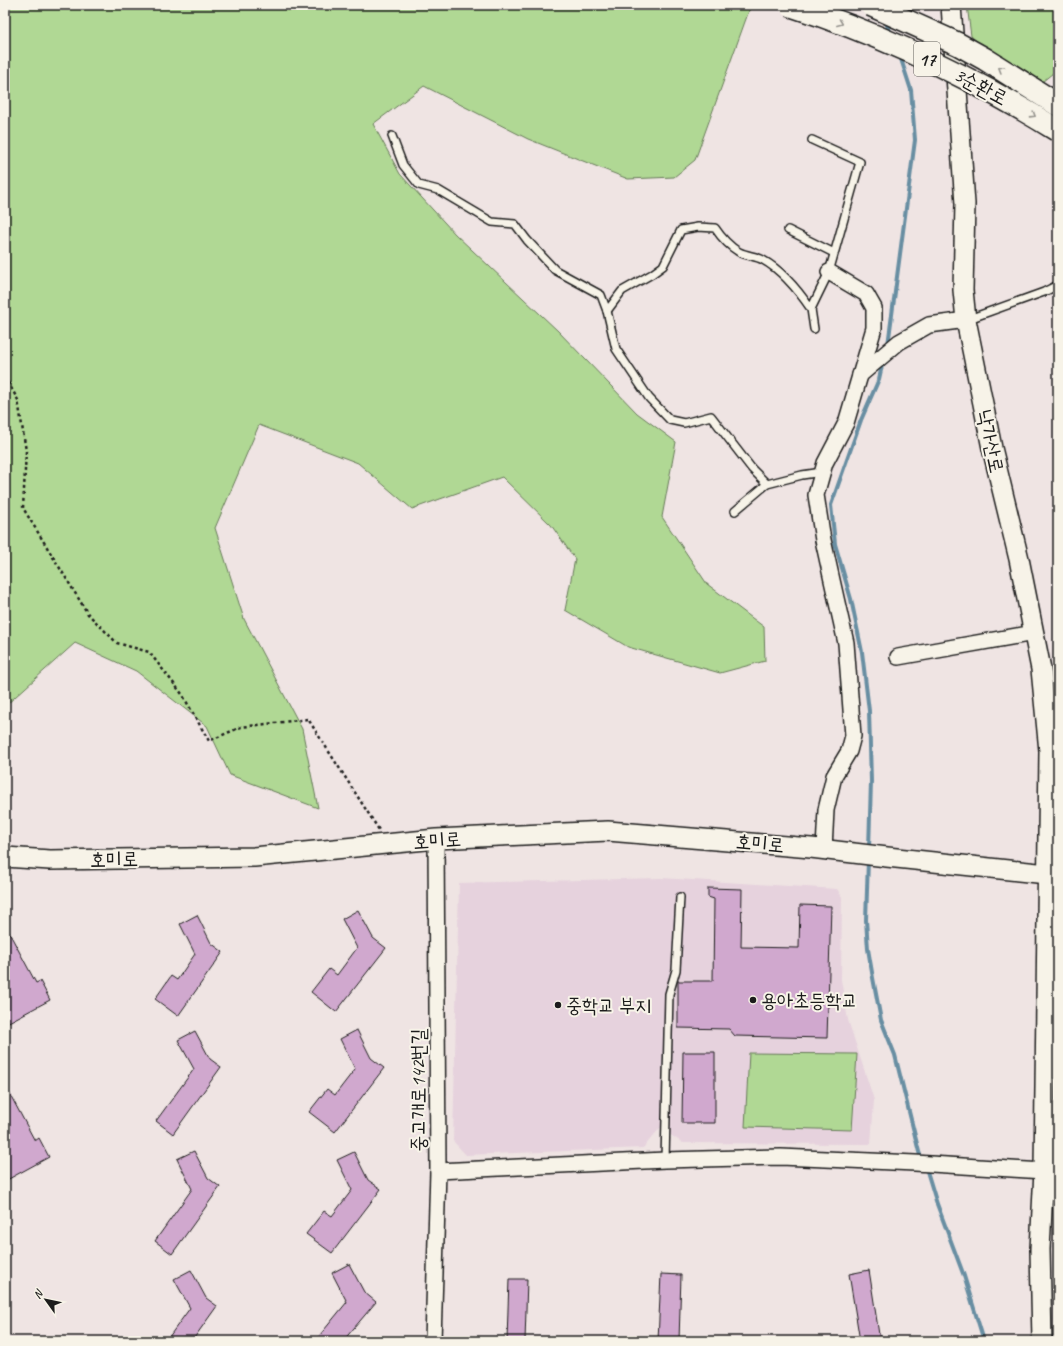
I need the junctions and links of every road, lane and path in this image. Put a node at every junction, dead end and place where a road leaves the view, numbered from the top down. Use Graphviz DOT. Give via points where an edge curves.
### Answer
graph roads {
  1 [pos="790,5"];
  2 [pos="871,5"];
  3 [pos="951,5"];
  4 [pos="1058,104"];
  5 [pos="1057,130"];
  6 [pos="392,136"];
  7 [pos="812,140"];
  8 [pos="788,230"];
  9 [pos="834,253"];
  10 [pos="829,272"];
  11 [pos="1058,285"];
  12 [pos="811,308"];
  13 [pos="607,311"];
  14 [pos="966,320"];
  15 [pos="814,328"];
  16 [pos="860,375"];
  17 [pos="5,377"];
  18 [pos="822,472"];
  19 [pos="767,484"];
  20 [pos="735,511"];
  21 [pos="1034,633"];
  22 [pos="898,656"];
  23 [pos="436,839"];
  24 [pos="388,844"];
  25 [pos="824,849"];
  26 [pos="5,857"];
  27 [pos="1047,874"];
  28 [pos="680,897"];
  29 [pos="665,1160"];
  30 [pos="438,1171"];
  31 [pos="1044,1171"];
  32 [pos="432,1341"];
  33 [pos="1042,1341"];
  1 -- 5 [label="highway, 3순환로 / 17, one-way, bridge" via="825,16 931,60"];
  4 -- 2 [label="highway, 3순환로 / 17, one-way, bridge" via="958,44"];
  3 -- 14 [label="street, 낙가산로" via="965,204 963,290"];
  6 -- 13 [label="lane" via="403,165 419,185 438,190 492,222 515,224 555,270 601,295"];
  7 -- 9 [label="lane" via="860,162"];
  8 -- 9 [label="lane"];
  9 -- 10 [label="lane"];
  10 -- 12 [label="lane"];
  10 -- 16 [label="street" via="866,294 874,308 874,328"];
  11 -- 14 [label="lane"];
  12 -- 13 [label="lane" via="784,276 763,260 739,252 722,239 715,228 698,227 681,230 663,266 622,291"];
  12 -- 15 [label="lane"];
  13 -- 19 [label="lane" via="616,349 649,398 670,420 684,423 711,416 752,469"];
  14 -- 16 [label="street" via="929,325 900,342"];
  14 -- 21 [label="street, 낙가산로"];
  16 -- 18 [label="street" via="846,423"];
  17 -- 24 [label="path" via="18,400 26,451 23,508 88,614 117,643 149,652 182,694 209,741 241,727 308,719"];
  18 -- 19 [label="lane"];
  18 -- 25 [label="street" via="816,495 823,540 846,643 853,736 849,751 834,776 826,810"];
  19 -- 20 [label="lane"];
  21 -- 22 [label="street"];
  21 -- 27 [label="street, 낙가산로" via="1041,669 1049,751"];
  23 -- 24 [label="street, 호미로"];
  23 -- 25 [label="street, 호미로" via="608,831"];
  23 -- 30 [label="street, 중고개로142번길"];
  24 -- 26 [label="street, 호미로" via="254,857 50,860"];
  25 -- 27 [label="street, 호미로"];
  27 -- 31 [label="street"];
  28 -- 29 [label="lane" via="676,970 669,994"];
  29 -- 30 [label="street"];
  29 -- 31 [label="street" via="781,1157"];
  30 -- 32 [label="street, 중고개로142번길"];
  31 -- 33 [label="street" via="1040,1249"];
}
